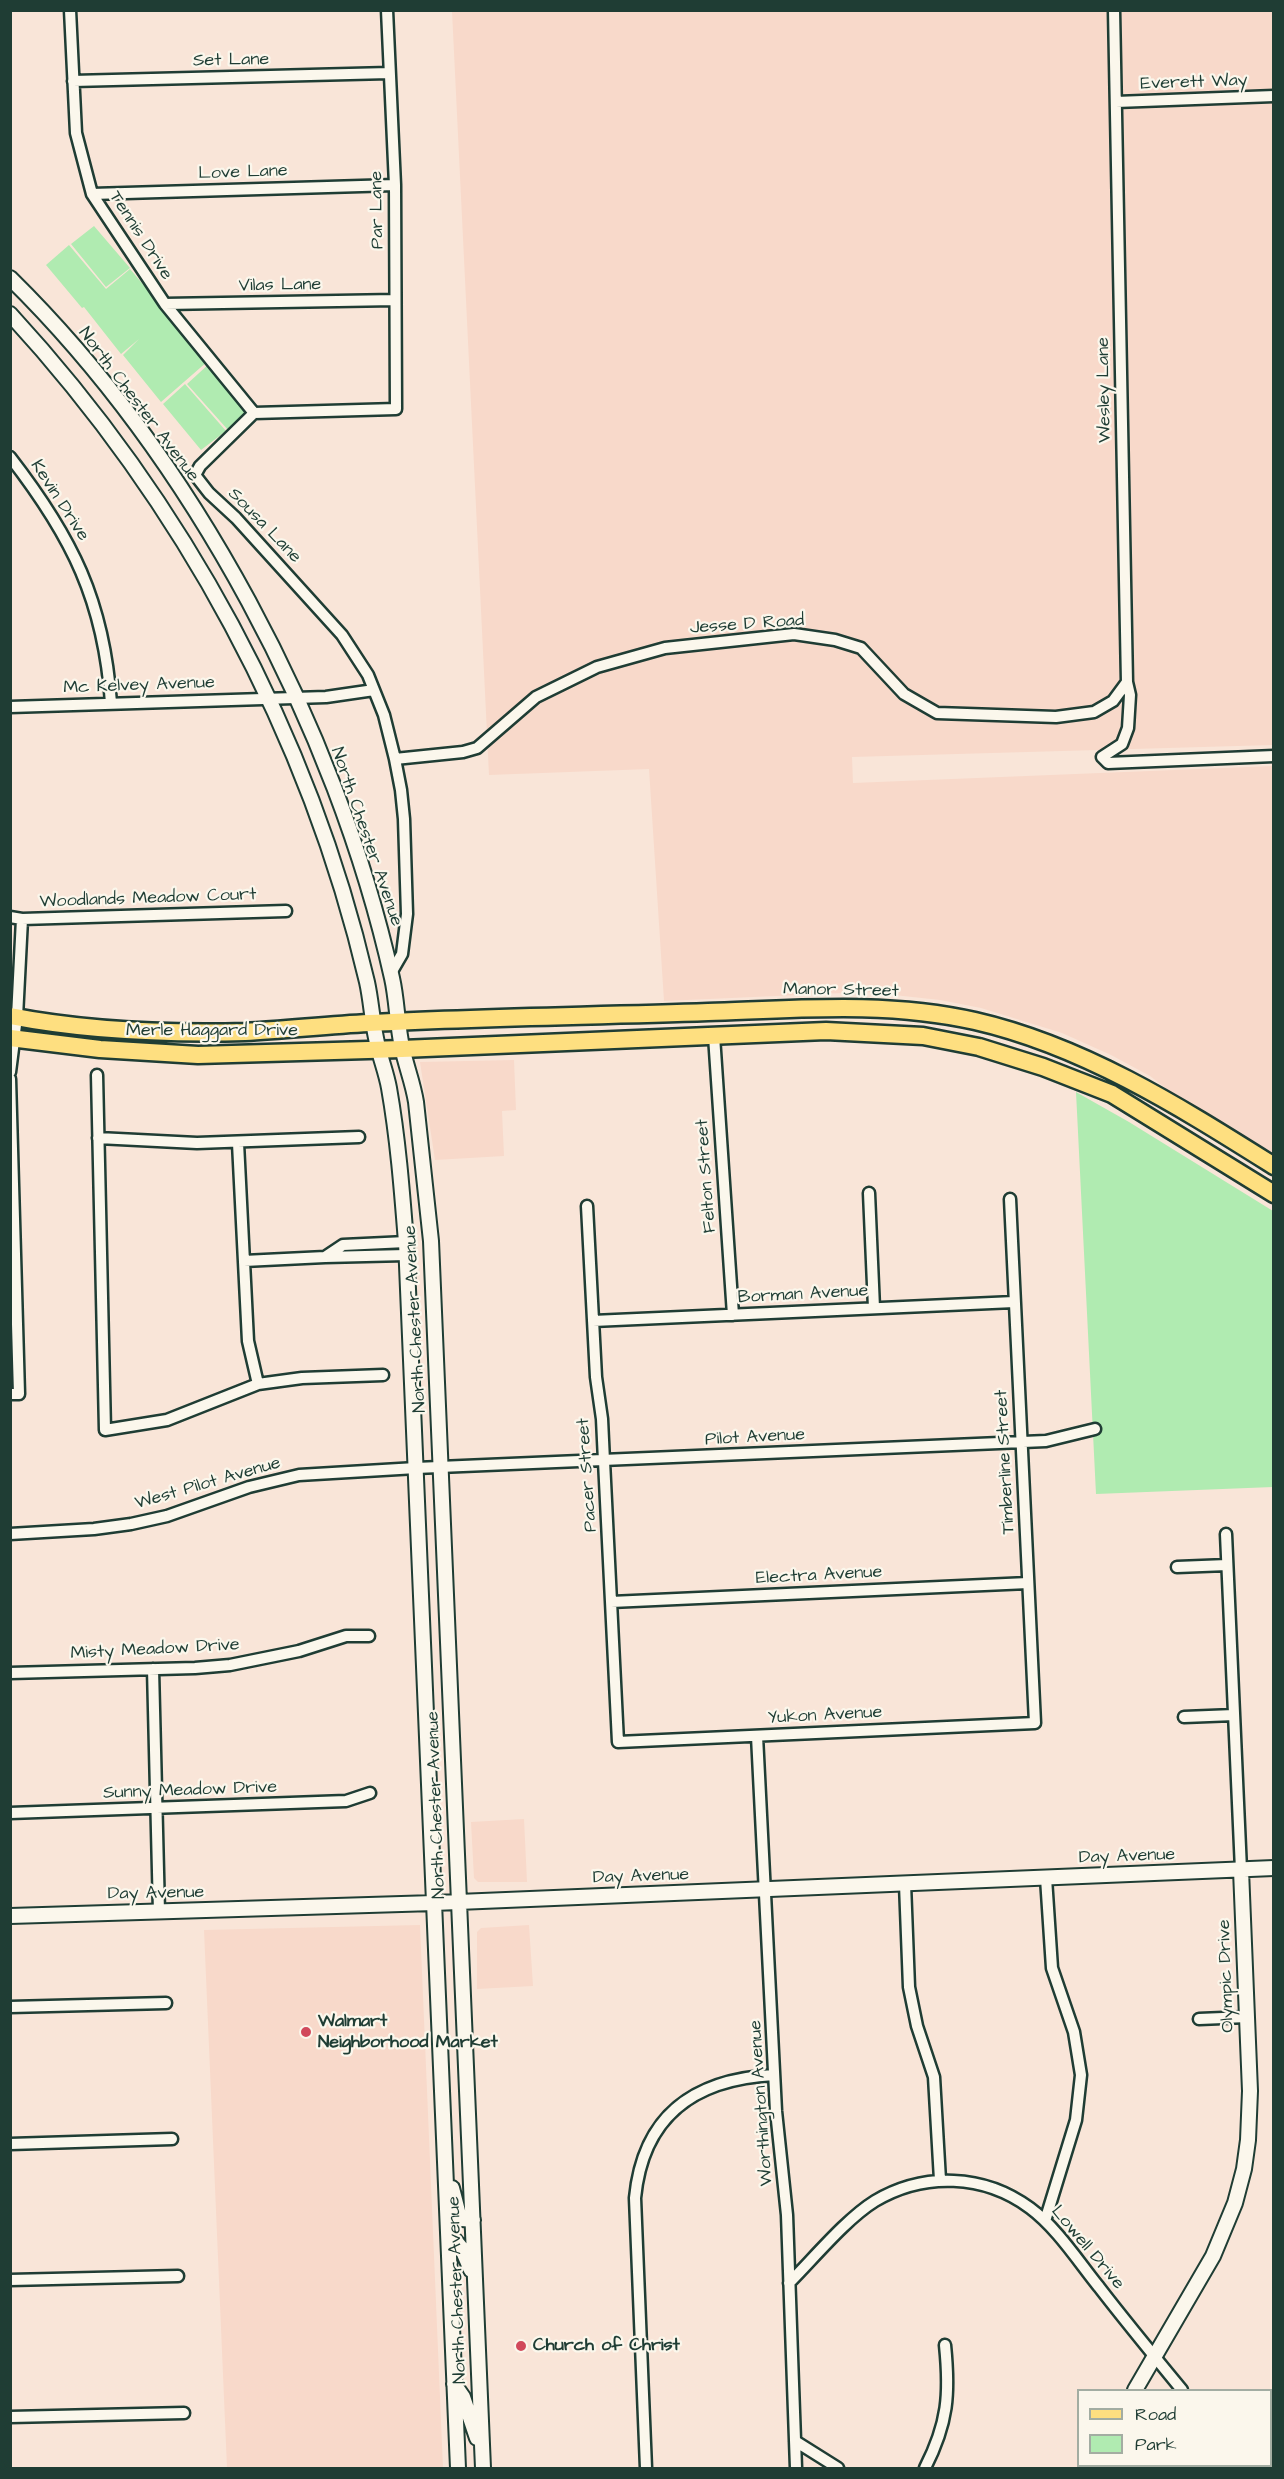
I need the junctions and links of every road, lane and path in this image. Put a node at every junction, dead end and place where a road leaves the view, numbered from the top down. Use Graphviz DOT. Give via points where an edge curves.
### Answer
graph roads {
  1 [pos="70,10"];
  2 [pos="387,10"];
  3 [pos="1114,10"];
  4 [pos="389,73"];
  5 [pos="73,81"];
  6 [pos="1274,96"];
  7 [pos="1116,102"];
  8 [pos="395,185"];
  9 [pos="92,194"];
  10 [pos="10,278"];
  11 [pos="395,300"];
  12 [pos="165,304"];
  13 [pos="10,314"];
  14 [pos="254,413"];
  15 [pos="10,457"];
  16 [pos="1127,682"];
  17 [pos="374,690"];
  18 [pos="268,697"];
  19 [pos="295,697"];
  20 [pos="111,704"];
  21 [pos="10,707"];
  22 [pos="1274,756"];
  23 [pos="395,759"];
  24 [pos="286,911"];
  25 [pos="10,917"];
  26 [pos="22,919"];
  27 [pos="390,973"];
  28 [pos="14,1016"];
  29 [pos="373,1022"];
  30 [pos="398,1022"];
  31 [pos="714,1036"];
  32 [pos="13,1038"];
  33 [pos="378,1049"];
  34 [pos="402,1049"];
  35 [pos="10,1072"];
  36 [pos="97,1075"];
  37 [pos="10,1079"];
  38 [pos="359,1137"];
  39 [pos="98,1138"];
  40 [pos="238,1143"];
  41 [pos="1274,1166"];
  42 [pos="869,1193"];
  43 [pos="1274,1194"];
  44 [pos="1010,1199"];
  45 [pos="587,1206"];
  46 [pos="406,1249"];
  47 [pos="13,1251"];
  48 [pos="244,1261"];
  49 [pos="1014,1302"];
  50 [pos="874,1308"];
  51 [pos="733,1315"];
  52 [pos="592,1321"];
  53 [pos="383,1375"];
  54 [pos="258,1384"];
  55 [pos="15,1394"];
  56 [pos="1095,1429"];
  57 [pos="1021,1442"];
  58 [pos="604,1461"];
  59 [pos="441,1467"];
  60 [pos="416,1468"];
  61 [pos="10,1533"];
  62 [pos="1226,1534"];
  63 [pos="1227,1565"];
  64 [pos="1177,1567"];
  65 [pos="1028,1583"];
  66 [pos="611,1602"];
  67 [pos="369,1636"];
  68 [pos="153,1670"];
  69 [pos="10,1673"];
  70 [pos="1234,1715"];
  71 [pos="1184,1717"];
  72 [pos="1035,1723"];
  73 [pos="757,1736"];
  74 [pos="618,1742"];
  75 [pos="370,1793"];
  76 [pos="156,1809"];
  77 [pos="10,1813"];
  78 [pos="1274,1868"];
  79 [pos="1241,1870"];
  80 [pos="1046,1878"];
  81 [pos="905,1884"];
  82 [pos="764,1891"];
  83 [pos="459,1902"];
  84 [pos="434,1903"];
  85 [pos="159,1912"];
  86 [pos="10,1916"];
  87 [pos="166,2003"];
  88 [pos="10,2007"];
  89 [pos="1247,2017"];
  90 [pos="1198,2019"];
  91 [pos="774,2075"];
  92 [pos="172,2139"];
  93 [pos="10,2144"];
  94 [pos="445,2162"];
  95 [pos="940,2180"];
  96 [pos="472,2220"];
  97 [pos="1045,2221"];
  98 [pos="448,2232"];
  99 [pos="178,2276"];
  100 [pos="10,2280"];
  101 [pos="475,2280"];
  102 [pos="789,2283"];
  103 [pos="945,2345"];
  104 [pos="1155,2358"];
  105 [pos="454,2384"];
  106 [pos="1136,2389"];
  107 [pos="1180,2389"];
  108 [pos="184,2413"];
  109 [pos="10,2417"];
  110 [pos="795,2441"];
  111 [pos="483,2454"];
  112 [pos="458,2469"];
  113 [pos="483,2469"];
  114 [pos="646,2469"];
  115 [pos="796,2469"];
  116 [pos="838,2469"];
  117 [pos="926,2469"];
  1 -- 5 [label="street, Tennis Drive"];
  2 -- 4 [label="street, Par Lane"];
  3 -- 7 [label="street, Wesley Lane"];
  4 -- 5 [label="street, Set Lane"];
  4 -- 8 [label="street, Par Lane"];
  5 -- 9 [label="street, Tennis Drive" via="76,133"];
  6 -- 7 [label="street, Everett Way"];
  7 -- 16 [label="street, Wesley Lane"];
  8 -- 9 [label="street, Love Lane"];
  8 -- 11 [label="street, Par Lane"];
  9 -- 12 [label="street, Tennis Drive"];
  10 -- 19 [label="main road, North Chester Avenue" via="95,372 166,467 236,580"];
  11 -- 12 [label="street, Vilas Lane"];
  11 -- 14 [label="street, Par Lane" via="396,409"];
  12 -- 14 [label="street, Tennis Drive"];
  13 -- 18 [label="main road, North Chester Avenue" via="75,387 150,488 215,593"];
  14 -- 17 [label="street, Sousa Lane" via="195,475 342,635 358,656"];
  15 -- 20 [label="street, Kevin Drive" via="60,525 85,579 104,642"];
  16 -- 22 [label="street, Wesley Lane" via="1128,728 1122,744 1102,757 1108,763"];
  16 -- 23 [label="street, Jesse D Road" via="1113,701 1094,712 1056,717 937,713 904,694 861,648 800,633 665,648 597,667 536,697 477,748"];
  17 -- 19 [label="street"];
  17 -- 23 [label="street"];
  18 -- 19 [label="street"];
  18 -- 20 [label="street, Mc Kelvey Avenue"];
  18 -- 29 [label="main road, North Chester Avenue" via="340,884 368,985"];
  19 -- 27 [label="main road, North Chester Avenue" via="338,800 364,876"];
  20 -- 21 [label="street, Mc Kelvey Avenue"];
  23 -- 27 [label="street" via="403,809 407,914 402,954"];
  24 -- 26 [label="street, Woodlands Meadow Court"];
  25 -- 26 [label="street, Woodlands Meadow Court"];
  26 -- 28 [label="street"];
  27 -- 30 [label="main road, North Chester Avenue"];
  28 -- 29 [label="main road, Merle Haggard Drive" via="79,1026 180,1032 249,1032"];
  28 -- 32 [label="street"];
  29 -- 30 [label="main road, Manor Street"];
  29 -- 33 [label="main road, North Chester Avenue"];
  30 -- 34 [label="main road, North Chester Avenue"];
  30 -- 41 [label="main road, Manor Street" via="825,1008 926,1012 1051,1044 1171,1101"];
  31 -- 34 [label="main road"];
  31 -- 43 [label="main road" via="826,1032 923,1036 971,1045 1043,1066 1112,1094"];
  31 -- 51 [label="street, Felton Street"];
  32 -- 33 [label="main road, Merle Haggard Drive" via="100,1049 198,1054"];
  32 -- 35 [label="street"];
  33 -- 34 [label="main road"];
  33 -- 46 [label="main road, North Chester Avenue" via="396,1138"];
  34 -- 59 [label="main road, North Chester Avenue" via="413,1081 426,1187"];
  36 -- 39 [label="street"];
  37 -- 47 [label="street"];
  38 -- 40 [label="street"];
  39 -- 40 [label="street"];
  39 -- 54 [label="street" via="105,1430 167,1420"];
  40 -- 48 [label="street"];
  42 -- 50 [label="street"];
  44 -- 49 [label="street, Timberline Street"];
  45 -- 52 [label="street, Pacer Street"];
  46 -- 48 [label="street" via="343,1245 325,1257"];
  46 -- 60 [label="main road, North Chester Avenue"];
  47 -- 55 [label="street"];
  48 -- 54 [label="street" via="248,1341"];
  49 -- 50 [label="street, Borman Avenue"];
  49 -- 57 [label="street, Timberline Street"];
  50 -- 51 [label="street, Borman Avenue"];
  51 -- 52 [label="street, Borman Avenue"];
  52 -- 58 [label="street, Pacer Street"];
  53 -- 54 [label="street"];
  56 -- 57 [label="street, Pilot Avenue" via="1046,1441"];
  57 -- 58 [label="street, Pilot Avenue"];
  57 -- 65 [label="street, Timberline Street"];
  58 -- 59 [label="street, Pilot Avenue"];
  58 -- 66 [label="street, Pacer Street"];
  59 -- 60 [label="street, Pilot Avenue"];
  59 -- 83 [label="main road, North Chester Avenue"];
  60 -- 61 [label="street, West Pilot Avenue" via="299,1475 131,1524"];
  60 -- 84 [label="main road, North Chester Avenue"];
  62 -- 63 [label="street, Olympic Drive"];
  63 -- 64 [label="street"];
  63 -- 70 [label="street, Olympic Drive"];
  65 -- 66 [label="street, Electra Avenue"];
  65 -- 72 [label="street, Timberline Street"];
  66 -- 74 [label="street, Pacer Street"];
  67 -- 68 [label="street, Misty Meadow Drive" via="346,1636 230,1665"];
  68 -- 69 [label="street, Misty Meadow Drive"];
  68 -- 76 [label="street"];
  70 -- 71 [label="street"];
  70 -- 79 [label="street, Olympic Drive"];
  72 -- 73 [label="street, Yukon Avenue"];
  73 -- 74 [label="street, Yukon Avenue"];
  73 -- 82 [label="street, Worthington Avenue"];
  75 -- 76 [label="street, Sunny Meadow Drive" via="346,1801"];
  76 -- 77 [label="street, Sunny Meadow Drive"];
  76 -- 85 [label="street"];
  78 -- 79 [label="main road, Day Avenue"];
  79 -- 80 [label="main road, Day Avenue"];
  79 -- 89 [label="main road, Olympic Drive"];
  80 -- 81 [label="main road, Day Avenue"];
  80 -- 97 [label="street" via="1052,1968 1074,2032 1081,2074 1076,2120"];
  81 -- 82 [label="main road, Day Avenue"];
  81 -- 95 [label="street" via="909,1987 934,2077"];
  82 -- 83 [label="main road, Day Avenue"];
  82 -- 91 [label="street, Worthington Avenue"];
  83 -- 84 [label="main road, Day Avenue"];
  83 -- 96 [label="main road, North Chester Avenue"];
  84 -- 85 [label="main road, Day Avenue"];
  84 -- 94 [label="main road, North Chester Avenue"];
  85 -- 86 [label="main road, Day Avenue"];
  87 -- 88 [label="street"];
  89 -- 90 [label="street"];
  89 -- 104 [label="main road, Olympic Drive" via="1249,2121 1244,2169 1235,2203 1213,2256"];
  91 -- 102 [label="street, Worthington Avenue"];
  91 -- 114 [label="street" via="732,2079 698,2093 659,2128 642,2161 635,2198"];
  92 -- 93 [label="street"];
  94 -- 96 [label="main road" via="459,2215"];
  94 -- 98 [label="main road, North Chester Avenue"];
  95 -- 97 [label="street, Lowell Drive" via="995,2189"];
  95 -- 102 [label="street, Lowell Drive" via="910,2186 873,2203"];
  96 -- 101 [label="main road, North Chester Avenue"];
  97 -- 104 [label="street, Lowell Drive"];
  98 -- 101 [label="main road" via="462,2249"];
  98 -- 105 [label="main road, North Chester Avenue"];
  99 -- 100 [label="street"];
  101 -- 111 [label="main road, North Chester Avenue"];
  102 -- 110 [label="street, Worthington Avenue"];
  103 -- 117 [label="street" via="947,2407"];
  104 -- 106 [label="main road, Olympic Drive"];
  104 -- 107 [label="street, Lowell Drive"];
  105 -- 111 [label="main road" via="463,2397"];
  105 -- 112 [label="main road, North Chester Avenue"];
  108 -- 109 [label="street"];
  110 -- 115 [label="street, Worthington Avenue"];
  110 -- 116 [label="street"];
  111 -- 113 [label="main road, North Chester Avenue"];
}
